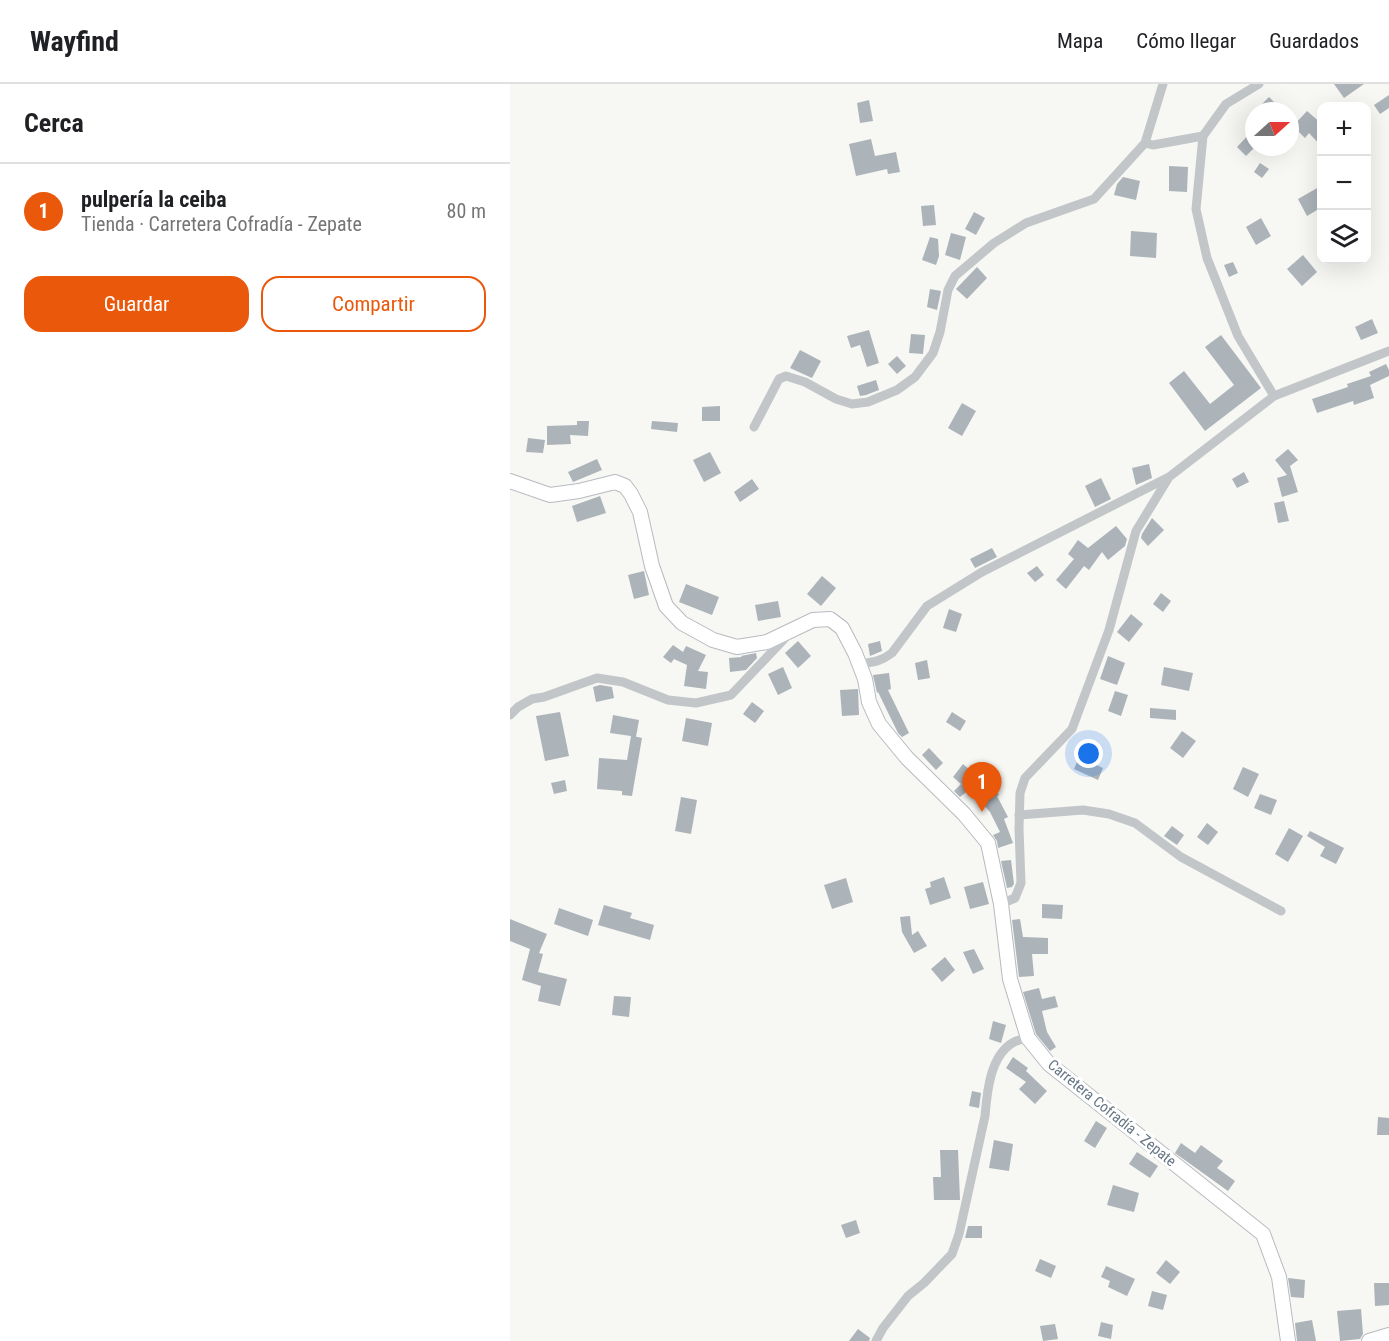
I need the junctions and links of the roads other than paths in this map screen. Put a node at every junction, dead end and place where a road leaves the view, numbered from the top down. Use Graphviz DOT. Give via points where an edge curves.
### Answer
graph roads {
  1 [pos="1163,84"];
  2 [pos="1258,84"];
  3 [pos="1203,136"];
  4 [pos="1145,143"];
  5 [pos="1389,351"];
  6 [pos="1274,396"];
  7 [pos="754,427"];
  8 [pos="1169,477"];
  9 [pos="510,481"];
  10 [pos="794,629"];
  11 [pos="859,664"];
  12 [pos="510,715"];
  13 [pos="1019,815"];
  14 [pos="1001,904"];
  15 [pos="1281,911"];
  16 [pos="1028,1038"];
  17 [pos="1389,1335"];
  18 [pos="876,1341"];
  19 [pos="1288,1341"];
  20 [pos="1369,1341"];
  1 -- 4 [label="street"];
  2 -- 3 [label="street" via="1226,104"];
  3 -- 4 [label="street"];
  3 -- 6 [label="street" via="1196,209 1208,258 1238,336"];
  4 -- 7 [label="street" via="1094,199 1026,223 994,243 955,276 933,353 915,376 897,390 852,404 786,376 779,379"];
  5 -- 6 [label="street"];
  6 -- 8 [label="street"];
  8 -- 11 [label="street" via="982,572 927,606 884,659"];
  8 -- 13 [label="street" via="1136,531 1108,630 1072,729 1025,778"];
  9 -- 10 [label="street, Carretera Cofradía - Zepate" via="550,495 615,482 625,486 640,512 666,606 682,622 713,640 737,647 767,642"];
  10 -- 11 [label="street, Carretera Cofradía - Zepate" via="813,620 830,619 842,628"];
  10 -- 12 [label="street" via="731,695 696,703 668,700 623,682 597,678 532,699"];
  11 -- 14 [label="street, Carretera Cofradía - Zepate" via="868,702 879,724 988,843"];
  13 -- 14 [label="street" via="1021,883 1015,898"];
  13 -- 15 [label="street" via="1083,810 1126,820 1181,856"];
  14 -- 16 [label="street, Carretera Cofradía - Zepate" via="1010,979"];
  16 -- 18 [label="street" via="1013,1043 998,1056 960,1234 952,1254 908,1296"];
  16 -- 19 [label="street, Carretera Cofradía - Zepate" via="1049,1064 1263,1234 1279,1277"];
  17 -- 20 [label="street"];
}
